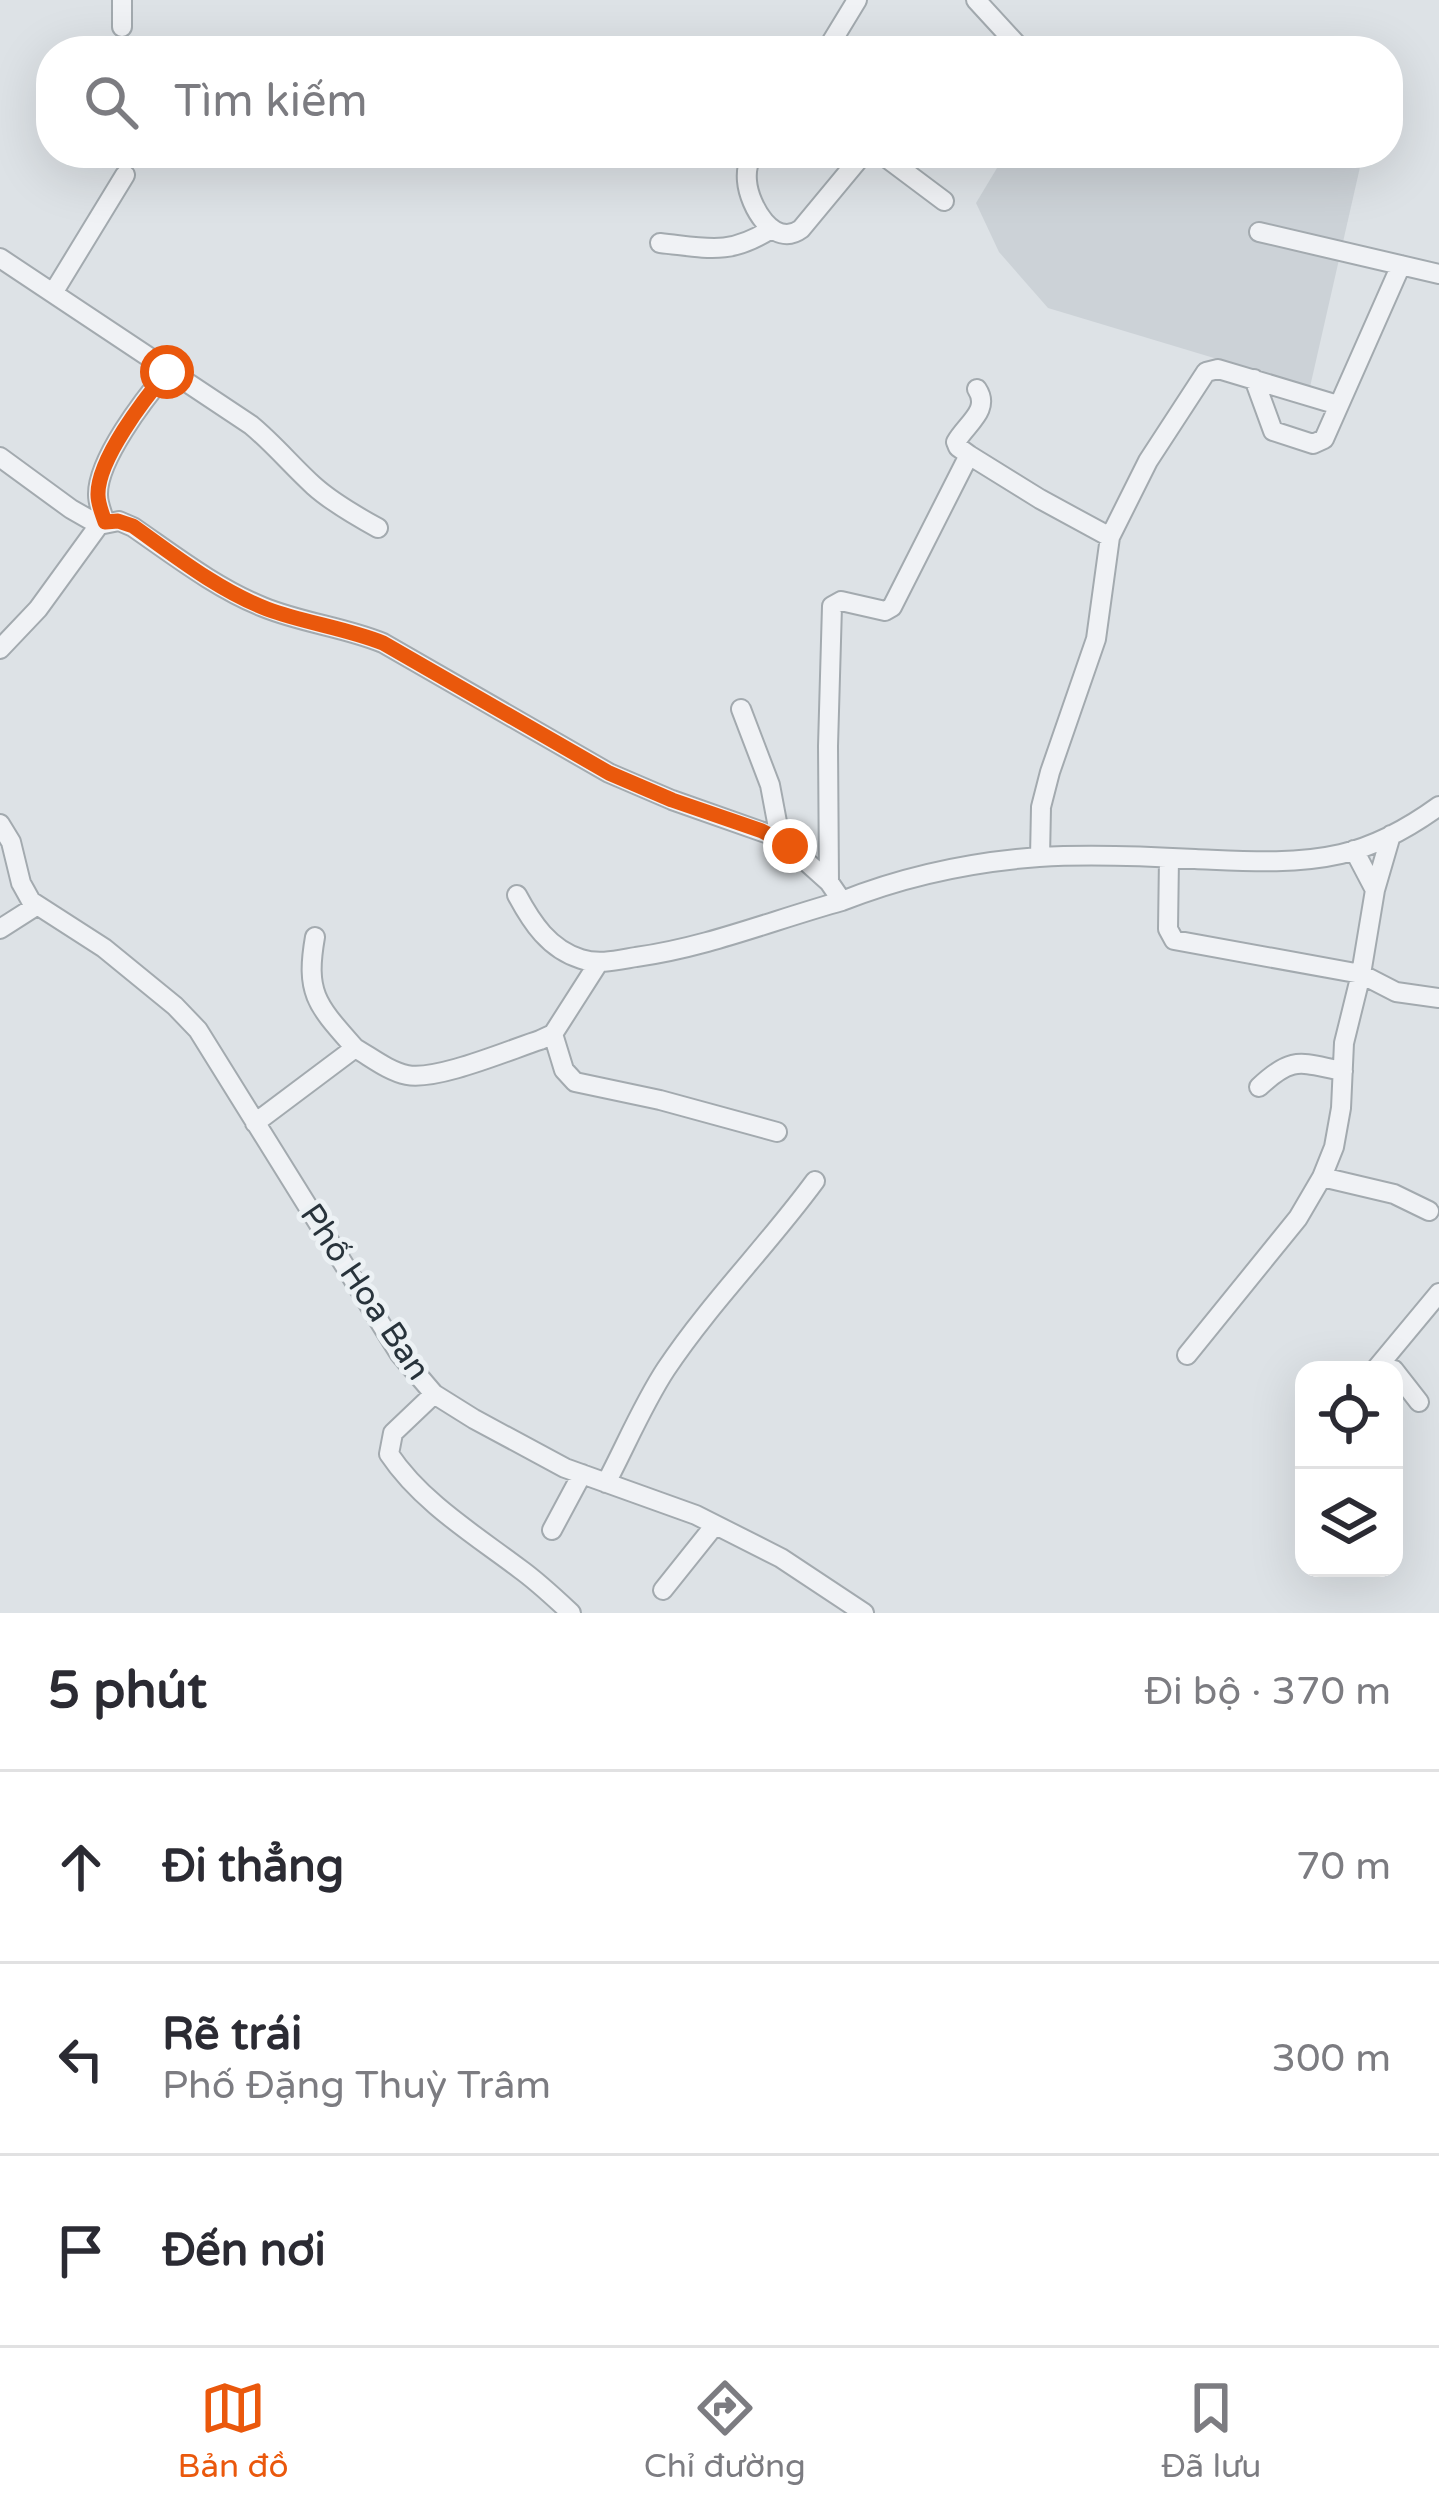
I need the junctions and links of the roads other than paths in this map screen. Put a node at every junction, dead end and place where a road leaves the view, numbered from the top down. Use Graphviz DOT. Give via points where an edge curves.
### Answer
graph roads {
  1 [pos="122,0"];
  2 [pos="976,0"];
  3 [pos="852,2"];
  4 [pos="122,27"];
  5 [pos="834,36"];
  6 [pos="1009,36"];
  7 [pos="748,168"];
  8 [pos="851,168"];
  9 [pos="900,168"];
  10 [pos="124,175"];
  11 [pos="944,201"];
  12 [pos="771,229"];
  13 [pos="1259,232"];
  14 [pos="660,243"];
  15 [pos="0,258"];
  16 [pos="1400,265"];
  17 [pos="1439,274"];
  18 [pos="52,293"];
  19 [pos="167,372"];
  20 [pos="1254,379"];
  21 [pos="977,389"];
  22 [pos="1338,405"];
  23 [pos="969,455"];
  24 [pos="0,457"];
  25 [pos="102,524"];
  26 [pos="378,528"];
  27 [pos="1110,537"];
  28 [pos="0,649"];
  29 [pos="741,709"];
  30 [pos="1439,806"];
  31 [pos="0,824"];
  32 [pos="1391,835"];
  33 [pos="780,838"];
  34 [pos="1354,850"];
  35 [pos="1040,857"];
  36 [pos="1169,858"];
  37 [pos="829,882"];
  38 [pos="1375,890"];
  39 [pos="518,895"];
  40 [pos="842,901"];
  41 [pos="36,906"];
  42 [pos="0,929"];
  43 [pos="315,937"];
  44 [pos="599,962"];
  45 [pos="1361,974"];
  46 [pos="1439,998"];
  47 [pos="553,1034"];
  48 [pos="355,1048"];
  49 [pos="1343,1071"];
  50 [pos="1258,1087"];
  51 [pos="255,1124"];
  52 [pos="777,1132"];
  53 [pos="1322,1177"];
  54 [pos="815,1180"];
  55 [pos="1429,1210"];
  56 [pos="1439,1293"];
  57 [pos="1187,1355"];
  58 [pos="1391,1361"];
  59 [pos="1403,1384"];
  60 [pos="434,1394"];
  61 [pos="1419,1402"];
  62 [pos="582,1474"];
  63 [pos="606,1483"];
  64 [pos="715,1525"];
  65 [pos="552,1530"];
  66 [pos="663,1590"];
  67 [pos="571,1613"];
  68 [pos="864,1613"];
  1 -- 4 [label="street"];
  2 -- 6 [label="street"];
  3 -- 5 [label="street"];
  7 -- 12 [label="street" via="753,204"];
  8 -- 12 [label="street" via="798,232"];
  9 -- 11 [label="street"];
  10 -- 18 [label="street"];
  12 -- 14 [label="street" via="732,248"];
  13 -- 16 [label="street"];
  15 -- 18 [label="street"];
  16 -- 17 [label="street"];
  16 -- 22 [label="street"];
  18 -- 19 [label="street"];
  19 -- 25 [label="street" via="105,466"];
  19 -- 26 [label="street" via="251,425 332,501"];
  20 -- 22 [label="street"];
  20 -- 22 [label="street" via="1277,434 1319,443"];
  20 -- 27 [label="street" via="1206,372"];
  21 -- 23 [label="street" via="982,406 956,442"];
  23 -- 27 [label="street"];
  23 -- 37 [label="street" via="892,607 832,606"];
  24 -- 25 [label="street"];
  25 -- 28 [label="street"];
  25 -- 33 [label="street" via="133,526 270,610 383,643 609,773"];
  27 -- 35 [label="street" via="1096,639 1041,807"];
  29 -- 33 [label="street"];
  30 -- 32 [label="street"];
  31 -- 41 [label="street"];
  32 -- 34 [label="street"];
  32 -- 38 [label="street"];
  33 -- 37 [label="street"];
  34 -- 36 [label="street" via="1279,861"];
  34 -- 38 [label="street"];
  35 -- 36 [label="street"];
  35 -- 40 [label="street" via="945,870"];
  36 -- 45 [label="street" via="1174,940"];
  37 -- 40 [label="street"];
  38 -- 45 [label="street"];
  39 -- 44 [label="street" via="551,943"];
  40 -- 44 [label="street" via="708,944"];
  41 -- 42 [label="street"];
  41 -- 51 [label="street, Phố Hoa Ban" via="176,1006"];
  43 -- 48 [label="street" via="311,984"];
  44 -- 47 [label="street"];
  45 -- 46 [label="street" via="1396,992"];
  45 -- 49 [label="street"];
  47 -- 48 [label="street" via="416,1076"];
  47 -- 52 [label="street" via="575,1082"];
  48 -- 51 [label="street"];
  49 -- 50 [label="street" via="1293,1063"];
  49 -- 53 [label="street"];
  51 -- 60 [label="street, Phố Hoa Ban" via="399,1353"];
  53 -- 55 [label="street"];
  53 -- 57 [label="street" via="1298,1219"];
  54 -- 63 [label="street" via="663,1373"];
  56 -- 58 [label="street"];
  59 -- 61 [label="street"];
  60 -- 62 [label="street, Phố Hoa Ban"];
  60 -- 67 [label="street" via="393,1433 389,1454 430,1498"];
  62 -- 63 [label="street, Phố Hoa Ban"];
  62 -- 65 [label="street"];
  63 -- 64 [label="street, Phố Hoa Ban"];
  64 -- 66 [label="street"];
  64 -- 68 [label="street, Phố Hoa Ban"];
}
